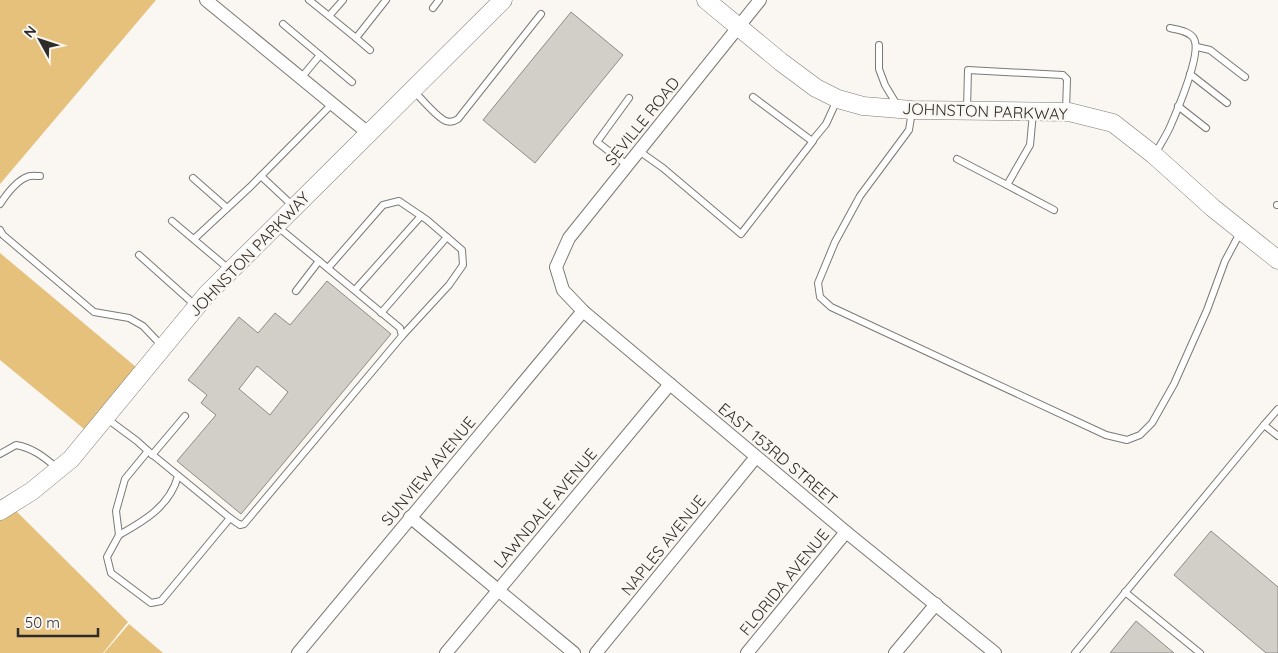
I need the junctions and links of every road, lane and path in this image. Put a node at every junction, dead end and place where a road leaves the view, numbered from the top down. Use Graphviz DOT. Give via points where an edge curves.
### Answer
graph roads {
  1 [pos="206,0"];
  2 [pos="309,0"];
  3 [pos="343,0"];
  4 [pos="386,0"];
  5 [pos="439,0"];
  6 [pos="706,0"];
  7 [pos="760,0"];
  8 [pos="496,4"];
  9 [pos="432,8"];
  10 [pos="541,14"];
  11 [pos="329,16"];
  12 [pos="283,24"];
  13 [pos="738,26"];
  14 [pos="1170,28"];
  15 [pos="356,38"];
  16 [pos="879,45"];
  17 [pos="1197,48"];
  18 [pos="370,50"];
  19 [pos="320,55"];
  20 [pos="1190,74"];
  21 [pos="1245,77"];
  22 [pos="301,78"];
  23 [pos="352,82"];
  24 [pos="412,90"];
  25 [pos="753,97"];
  26 [pos="629,98"];
  27 [pos="838,99"];
  28 [pos="1227,103"];
  29 [pos="332,104"];
  30 [pos="1178,106"];
  31 [pos="906,109"];
  32 [pos="966,110"];
  33 [pos="1033,111"];
  34 [pos="1066,112"];
  35 [pos="1206,128"];
  36 [pos="368,134"];
  37 [pos="813,141"];
  38 [pos="639,150"];
  39 [pos="1154,155"];
  40 [pos="957,159"];
  41 [pos="627,165"];
  42 [pos="40,176"];
  43 [pos="261,176"];
  44 [pos="193,178"];
  45 [pos="1007,186"];
  46 [pos="0,204"];
  47 [pos="294,207"];
  48 [pos="227,208"];
  49 [pos="1054,210"];
  50 [pos="421,216"];
  51 [pos="172,220"];
  52 [pos="276,225"];
  53 [pos="0,230"];
  54 [pos="1242,230"];
  55 [pos="447,237"];
  56 [pos="194,239"];
  57 [pos="139,255"];
  58 [pos="1276,255"];
  59 [pos="319,261"];
  60 [pos="556,267"];
  61 [pos="328,268"];
  62 [pos="230,270"];
  63 [pos="355,290"];
  64 [pos="296,291"];
  65 [pos="196,307"];
  66 [pos="583,311"];
  67 [pos="381,313"];
  68 [pos="402,336"];
  69 [pos="163,347"];
  70 [pos="670,384"];
  71 [pos="1278,408"];
  72 [pos="185,416"];
  73 [pos="105,417"];
  74 [pos="1264,425"];
  75 [pos="1278,436"];
  76 [pos="150,453"];
  77 [pos="0,454"];
  78 [pos="756,457"];
  79 [pos="58,469"];
  80 [pos="178,476"];
  81 [pos="0,511"];
  82 [pos="410,517"];
  83 [pos="230,518"];
  84 [pos="846,532"];
  85 [pos="119,535"];
  86 [pos="498,590"];
  87 [pos="1125,592"];
  88 [pos="936,604"];
  89 [pos="298,653"];
  90 [pos="446,653"];
  91 [pos="574,653"];
  92 [pos="596,653"];
  93 [pos="747,653"];
  94 [pos="895,653"];
  95 [pos="995,653"];
  96 [pos="1075,653"];
  97 [pos="1200,653"];
  1 -- 22 [label="street"];
  2 -- 11 [label="lane"];
  3 -- 11 [label="lane"];
  4 -- 15 [label="lane"];
  5 -- 9 [label="lane"];
  6 -- 13 [label="street, JOHNSTON PARKWAY"];
  7 -- 13 [label="street, SEVILLE ROAD"];
  8 -- 24 [label="street, JOHNSTON PARKWAY"];
  10 -- 24 [label="lane" via="453,122 441,118"];
  11 -- 15 [label="lane"];
  12 -- 19 [label="lane"];
  13 -- 27 [label="street, JOHNSTON PARKWAY" via="809,83"];
  13 -- 38 [label="street, SEVILLE ROAD"];
  14 -- 17 [label="lane" via="1194,37"];
  15 -- 18 [label="lane"];
  16 -- 31 [label="lane" via="879,69 885,85"];
  17 -- 20 [label="lane"];
  17 -- 21 [label="lane" via="1210,50"];
  19 -- 22 [label="lane"];
  19 -- 23 [label="lane"];
  20 -- 28 [label="lane"];
  20 -- 30 [label="lane"];
  22 -- 29 [label="street"];
  24 -- 36 [label="street, JOHNSTON PARKWAY"];
  25 -- 37 [label="lane"];
  26 -- 41 [label="lane" via="597,142"];
  27 -- 31 [label="street, JOHNSTON PARKWAY" via="863,106"];
  27 -- 37 [label="lane"];
  29 -- 36 [label="street"];
  29 -- 43 [label="lane"];
  30 -- 35 [label="lane"];
  30 -- 39 [label="lane" via="1170,129"];
  31 -- 32 [label="street, JOHNSTON PARKWAY"];
  31 -- 54 [label="lane" via="908,130 860,196 835,242 818,284 820,298 831,307 1106,435 1127,440 1140,435 1152,423 1174,384 1225,261"];
  32 -- 33 [label="street, JOHNSTON PARKWAY"];
  32 -- 34 [label="lane" via="968,70 1062,75 1067,79"];
  33 -- 34 [label="street, JOHNSTON PARKWAY"];
  33 -- 45 [label="lane" via="1030,144"];
  34 -- 39 [label="street, JOHNSTON PARKWAY" via="1113,123"];
  36 -- 47 [label="street, JOHNSTON PARKWAY"];
  37 -- 38 [label="lane" via="740,234"];
  38 -- 41 [label="street, SEVILLE ROAD"];
  39 -- 54 [label="street, JOHNSTON PARKWAY"];
  40 -- 45 [label="lane"];
  41 -- 60 [label="street, SEVILLE ROAD" via="570,238"];
  42 -- 46 [label="lane" via="28,176 18,183"];
  43 -- 47 [label="lane"];
  43 -- 48 [label="lane"];
  44 -- 48 [label="lane"];
  45 -- 49 [label="lane"];
  47 -- 52 [label="street, JOHNSTON PARKWAY"];
  48 -- 56 [label="lane"];
  50 -- 55 [label="lane"];
  50 -- 61 [label="lane" via="399,201 384,205"];
  50 -- 63 [label="lane"];
  51 -- 56 [label="lane"];
  52 -- 59 [label="lane"];
  52 -- 62 [label="street, JOHNSTON PARKWAY"];
  53 -- 69 [label="lane" via="94,312 129,318 143,326"];
  54 -- 58 [label="street, JOHNSTON PARKWAY"];
  55 -- 67 [label="lane"];
  55 -- 68 [label="lane" via="462,250 463,265"];
  56 -- 62 [label="lane"];
  57 -- 65 [label="lane"];
  59 -- 61 [label="lane"];
  59 -- 64 [label="lane"];
  60 -- 66 [label="street, EAST 153RD STREET" via="563,290"];
  61 -- 63 [label="lane"];
  62 -- 65 [label="street, JOHNSTON PARKWAY"];
  63 -- 67 [label="lane"];
  65 -- 69 [label="street, JOHNSTON PARKWAY"];
  66 -- 70 [label="street, EAST 153RD STREET"];
  66 -- 82 [label="street, SUNVIEW AVENUE"];
  67 -- 68 [label="lane" via="400,328"];
  68 -- 83 [label="lane" via="244,524 240,526"];
  69 -- 73 [label="street, JOHNSTON PARKWAY"];
  70 -- 78 [label="street, EAST 153RD STREET"];
  70 -- 86 [label="street, LAWNDALE AVENUE"];
  71 -- 74 [label="lane"];
  72 -- 76 [label="lane"];
  73 -- 76 [label="lane"];
  73 -- 79 [label="street, JOHNSTON PARKWAY" via="71,459"];
  74 -- 75 [label="lane"];
  74 -- 87 [label="lane"];
  76 -- 80 [label="lane"];
  76 -- 85 [label="lane" via="126,479 116,511"];
  77 -- 79 [label="lane" via="16,445 28,447"];
  78 -- 84 [label="street, EAST 153RD STREET"];
  78 -- 92 [label="street, NAPLES AVENUE"];
  79 -- 81 [label="street, JOHNSTON PARKWAY" via="32,491"];
  80 -- 83 [label="lane"];
  80 -- 85 [label="lane" via="176,486 160,508"];
  82 -- 86 [label="street"];
  82 -- 89 [label="street, SUNVIEW AVENUE"];
  83 -- 85 [label="lane" via="161,601 151,603 111,573 107,557"];
  84 -- 88 [label="street, EAST 153RD STREET"];
  84 -- 93 [label="street, FLORIDA AVENUE"];
  86 -- 90 [label="street, LAWNDALE AVENUE"];
  86 -- 91 [label="street"];
  87 -- 96 [label="lane"];
  87 -- 97 [label="lane"];
  88 -- 94 [label="street"];
  88 -- 95 [label="street, EAST 153RD STREET"];
}
